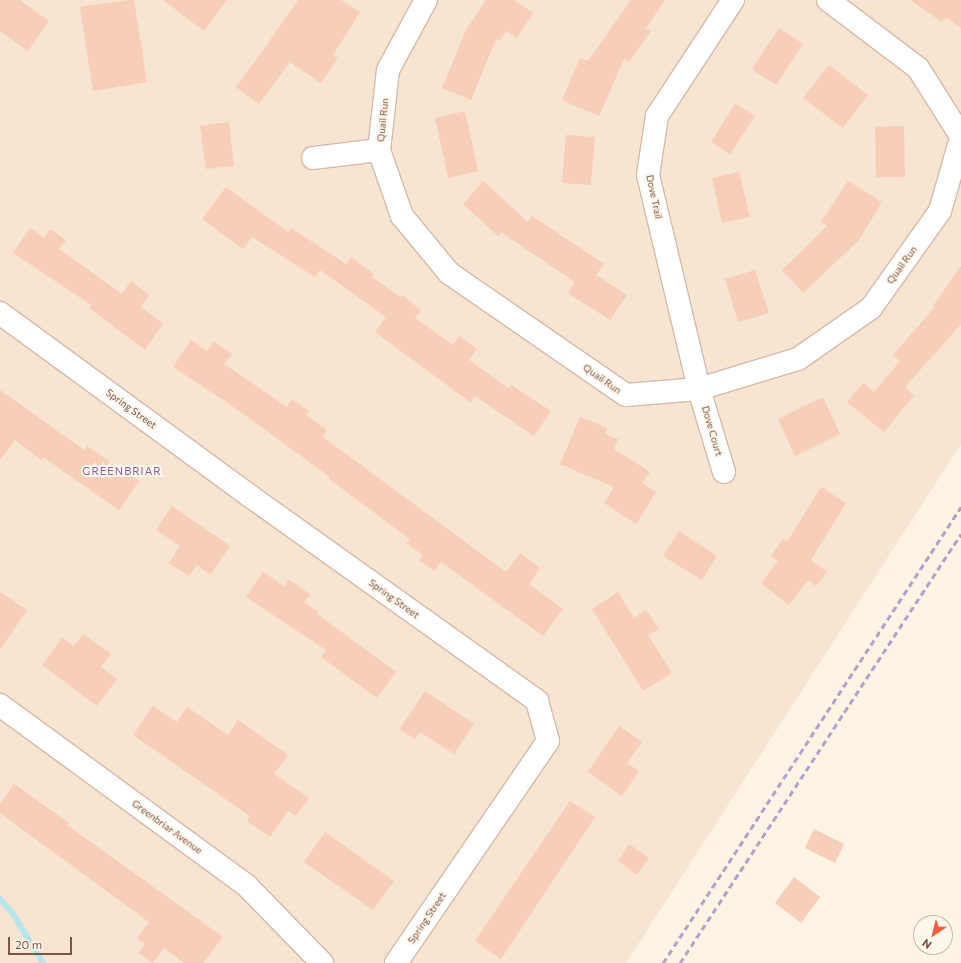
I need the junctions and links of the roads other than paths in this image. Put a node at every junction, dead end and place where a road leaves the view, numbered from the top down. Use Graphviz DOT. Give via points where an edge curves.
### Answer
graph roads {
  1 [pos="426,0"];
  2 [pos="733,0"];
  3 [pos="828,0"];
  4 [pos="961,137"];
  5 [pos="380,150"];
  6 [pos="313,158"];
  7 [pos="0,313"];
  8 [pos="699,389"];
  9 [pos="724,472"];
  10 [pos="0,705"];
  11 [pos="322,963"];
  12 [pos="396,963"];
  1 -- 5 [label="street, Quail Run" via="388,70"];
  2 -- 8 [label="street, Dove Trail" via="657,116 648,175"];
  3 -- 4 [label="street, Quail Run" via="918,68"];
  4 -- 8 [label="street, Quail Run" via="940,211 871,308 798,359"];
  5 -- 6 [label="street"];
  5 -- 8 [label="street, Quail Run" via="402,216 449,273 626,395"];
  7 -- 12 [label="street, Spring Street" via="537,701 548,741"];
  8 -- 9 [label="street, Dove Court"];
  10 -- 11 [label="street, Greenbriar Avenue" via="246,885"];
}
